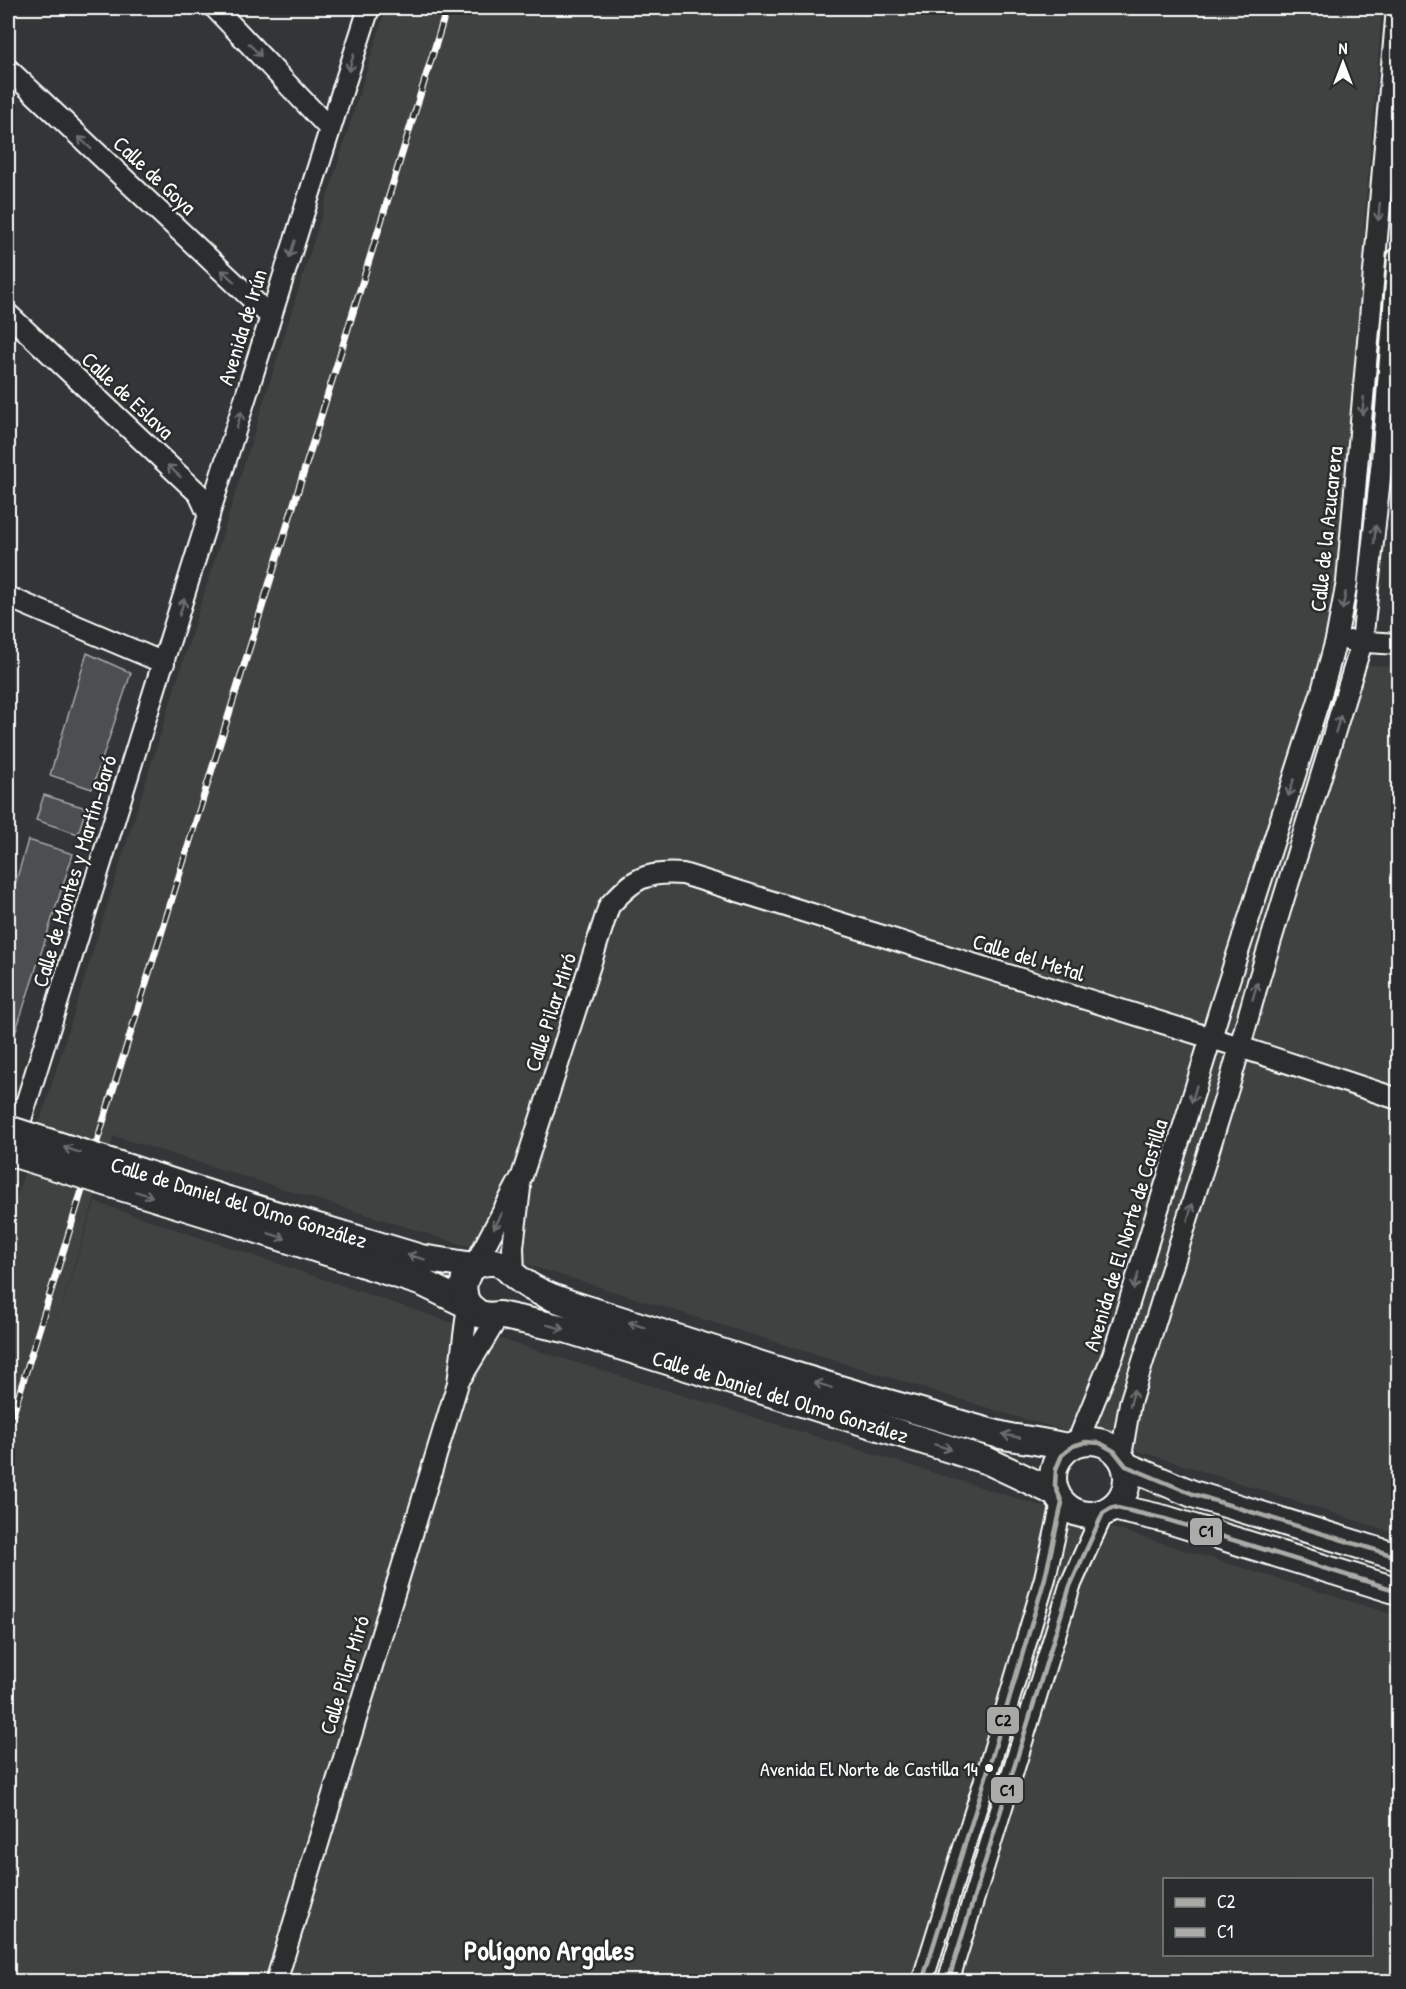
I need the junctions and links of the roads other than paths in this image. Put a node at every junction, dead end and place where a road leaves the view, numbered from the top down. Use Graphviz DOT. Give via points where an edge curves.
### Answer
graph roads {
  1 [pos="215,8"];
  2 [pos="369,8"];
  3 [pos="1397,8"];
  4 [pos="8,69"];
  5 [pos="330,129"];
  6 [pos="1398,258"];
  7 [pos="270,316"];
  8 [pos="10,321"];
  9 [pos="209,516"];
  10 [pos="8,597"];
  11 [pos="1336,640"];
  12 [pos="1362,642"];
  13 [pos="1398,644"];
  14 [pos="164,663"];
  15 [pos="644,876"];
  16 [pos="1211,1038"];
  17 [pos="1240,1047"];
  18 [pos="1398,1099"];
  19 [pos="8,1129"];
  20 [pos="8,1152"];
  21 [pos="8,1163"];
  22 [pos="522,1176"];
  23 [pos="224,1209"];
  24 [pos="474,1266"];
  25 [pos="514,1275"];
  26 [pos="468,1305"];
  27 [pos="499,1315"];
  28 [pos="458,1383"];
  29 [pos="1072,1445"];
  30 [pos="1124,1461"];
  31 [pos="1059,1498"];
  32 [pos="1108,1510"];
  33 [pos="1398,1557"];
  34 [pos="1398,1591"];
  35 [pos="276,1982"];
  36 [pos="922,1982"];
  37 [pos="948,1982"];
  1 -- 5 [label="street, one-way"];
  2 -- 5 [label="street, Avenida de Irún, one-way"];
  3 -- 11 [label="street, Calle de la Azucarera, one-way" via="1347,582"];
  7 -- 4 [label="street, Calle de Goya, one-way"];
  5 -- 7 [label="street, Avenida de Irún, one-way"];
  12 -- 6 [label="street, one-way" via="1378,507"];
  9 -- 7 [label="street, Avenida de Irún, one-way"];
  9 -- 8 [label="street, Calle de Eslava, one-way" via="199,494"];
  14 -- 9 [label="street, Avenida de Irún, one-way"];
  10 -- 14 [label="street"];
  11 -- 12 [label="street"];
  11 -- 16 [label="street, Calle de la Azucarera, one-way"];
  12 -- 13 [label="street"];
  17 -- 12 [label="street, one-way"];
  14 -- 21 [label="street, Calle de Montes y Martín-Baró"];
  15 -- 16 [label="street, Calle del Metal" via="683,874"];
  15 -- 22 [label="street, Calle Pilar Miró" via="626,887 609,906"];
  16 -- 17 [label="street, Calle del Metal"];
  16 -- 29 [label="street, Avenida de El Norte de Castilla, one-way" via="1113,1355"];
  17 -- 18 [label="street, Calle del Metal"];
  30 -- 17 [label="street, one-way" via="1130,1403"];
  23 -- 19 [label="main road, Calle de Daniel del Olmo González, one-way, bridge"];
  20 -- 23 [label="main road, Calle de Daniel del Olmo González, one-way, bridge"];
  22 -- 24 [label="street, Calle Pilar Miró, one-way"];
  22 -- 25 [label="street, Calle Pilar Miró" via="513,1247"];
  24 -- 23 [label="main road, Calle de Daniel del Olmo González, one-way" via="421,1258"];
  23 -- 26 [label="main road, Calle de Daniel del Olmo González, one-way" via="423,1283"];
  24 -- 25 [label="main road, Calle de Daniel del Olmo González" via="495,1262"];
  24 -- 26 [label="main road" via="462,1286"];
  25 -- 27 [label="main road" via="516,1296"];
  29 -- 25 [label="main road, Calle de Daniel del Olmo González, one-way" via="1011,1437 845,1392 585,1308 535,1289"];
  26 -- 27 [label="main road, Calle de Daniel del Olmo González" via="479,1314"];
  26 -- 28 [label="street, Calle Pilar Miró"];
  27 -- 28 [label="street, Calle Pilar Miró"];
  27 -- 31 [label="main road, Calle de Daniel del Olmo González, one-way" via="565,1329 988,1461"];
  28 -- 35 [label="street, Calle Pilar Miró"];
  29 -- 30 [label="main road, Calle de Daniel del Olmo González" via="1092,1441 1103,1444"];
  29 -- 31 [label="main road" via="1054,1471"];
  30 -- 32 [label="main road" via="1125,1489"];
  30 -- 33 [label="main road, Calle de Daniel del Olmo González" via="1193,1494"];
  31 -- 32 [label="main road, Calle de Daniel del Olmo González" via="1081,1513"];
  31 -- 36 [label="street" via="1041,1589"];
  32 -- 34 [label="main road, Calle de Daniel del Olmo González" via="1164,1519"];
  32 -- 37 [label="street" via="1070,1586"];
}
